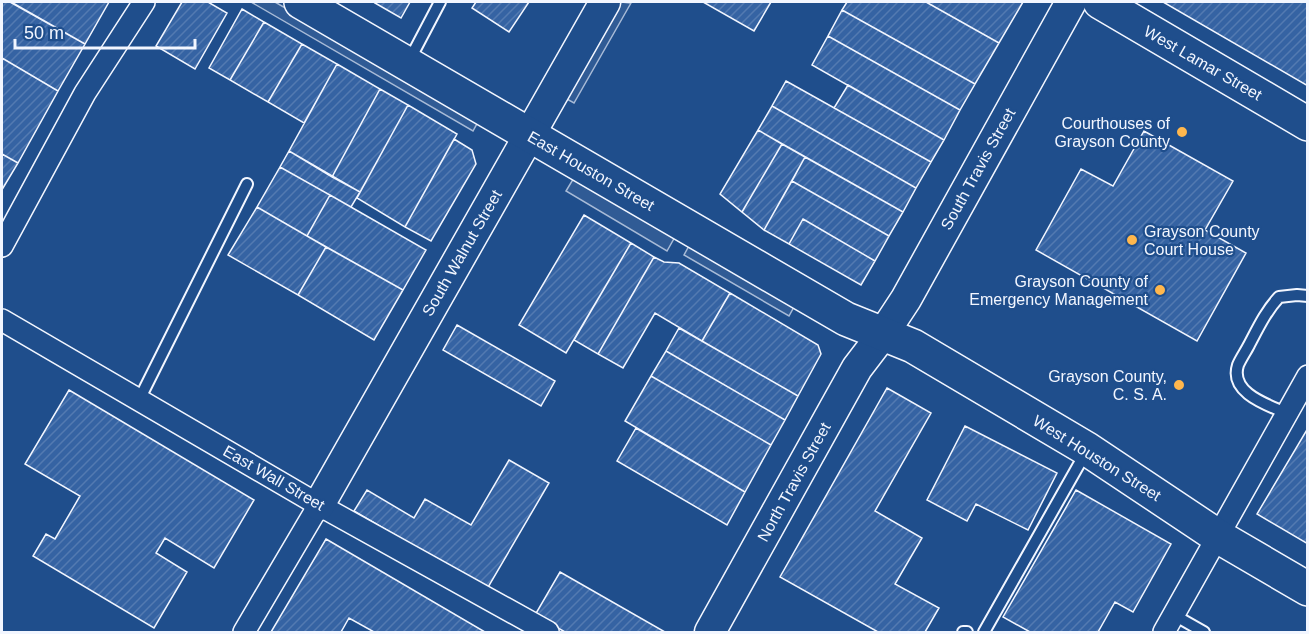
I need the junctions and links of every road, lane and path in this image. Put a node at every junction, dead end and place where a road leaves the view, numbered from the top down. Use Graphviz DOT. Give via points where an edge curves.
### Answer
graph roads {
  1 [pos="144,2"];
  2 [pos="301,2"];
  3 [pos="440,2"];
  4 [pos="604,2"];
  5 [pos="1071,2"];
  6 [pos="1100,2"];
  7 [pos="407,64"];
  8 [pos="1308,124"];
  9 [pos="529,135"];
  10 [pos="247,184"];
  11 [pos="2,246"];
  12 [pos="1308,296"];
  13 [pos="2,320"];
  14 [pos="883,334"];
  15 [pos="1308,376"];
  16 [pos="139,400"];
  17 [pos="1286,413"];
  18 [pos="1088,449"];
  19 [pos="319,505"];
  20 [pos="1219,537"];
  21 [pos="1308,589"];
  22 [pos="1169,624"];
  23 [pos="243,633"];
  24 [pos="548,633"];
  25 [pos="710,633"];
  26 [pos="984,633"];
  27 [pos="1204,633"];
  1 -- 11 [label="street" via="85,93"];
  2 -- 7 [label="main road, East Houston Street"];
  3 -- 7 [label="lane"];
  4 -- 9 [label="main road, South Walnut Street"];
  5 -- 14 [label="main road, South Travis Street"];
  6 -- 8 [label="main road, West Lamar Street"];
  7 -- 9 [label="main road, East Houston Street"];
  9 -- 14 [label="main road, East Houston Street" via="846,319"];
  9 -- 19 [label="main road, South Walnut Street"];
  10 -- 16 [label="lane"];
  12 -- 17 [label="lane" via="1279,297 1268,309 1238,365 1237,377 1244,390"];
  13 -- 16 [label="street, East Wall Street"];
  14 -- 18 [label="main road, West Houston Street" via="913,346"];
  14 -- 25 [label="main road, North Travis Street" via="857,368"];
  15 -- 17 [label="street"];
  16 -- 19 [label="street, East Wall Street"];
  17 -- 20 [label="street"];
  18 -- 20 [label="main road, West Houston Street"];
  18 -- 26 [label="lane"];
  19 -- 23 [label="street"];
  19 -- 24 [label="street, East Wall Street"];
  20 -- 21 [label="main road, West Houston Street"];
  20 -- 22 [label="street"];
  22 -- 27 [label="lane"];
}
